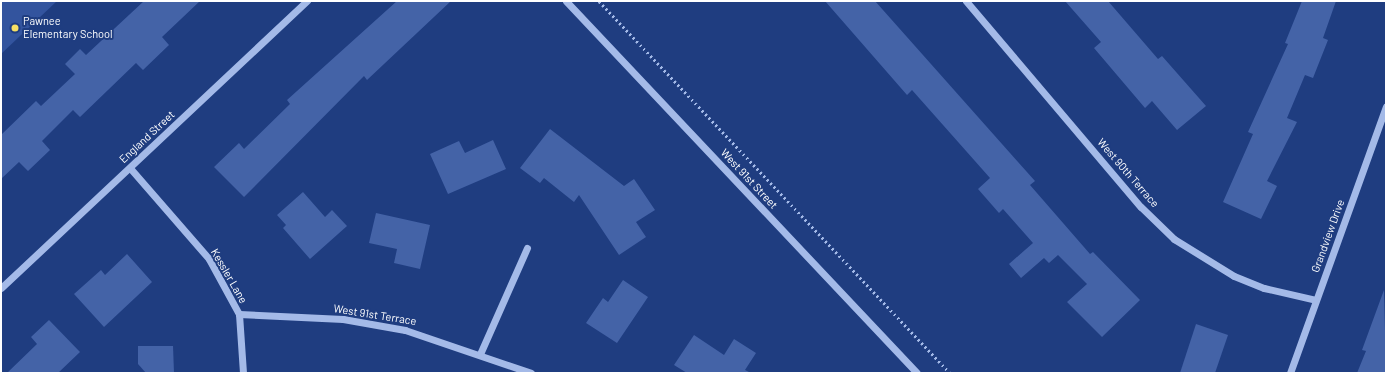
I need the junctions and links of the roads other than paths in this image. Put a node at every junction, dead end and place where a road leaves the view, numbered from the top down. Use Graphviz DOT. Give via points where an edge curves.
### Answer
graph roads {
  1 [pos="307,1"];
  2 [pos="566,1"];
  3 [pos="966,1"];
  4 [pos="1386,107"];
  5 [pos="130,168"];
  6 [pos="527,248"];
  7 [pos="1,288"];
  8 [pos="1316,300"];
  9 [pos="239,314"];
  10 [pos="480,354"];
  11 [pos="244,373"];
  12 [pos="531,373"];
  13 [pos="917,373"];
  14 [pos="1290,373"];
  1 -- 5 [label="street, England Street"];
  2 -- 13 [label="street, West 91st Street"];
  3 -- 8 [label="street, West 90th Terrace" via="1141,207 1174,239 1234,276 1264,288"];
  4 -- 8 [label="street, Grandview Drive"];
  5 -- 7 [label="street, England Street"];
  5 -- 9 [label="street, Kessler Lane" via="209,259"];
  6 -- 10 [label="street"];
  8 -- 14 [label="street, Grandview Drive"];
  9 -- 10 [label="street, West 91st Terrace" via="344,319 405,330"];
  9 -- 11 [label="street, Kessler Lane"];
  10 -- 12 [label="street, West 91st Terrace"];
}
